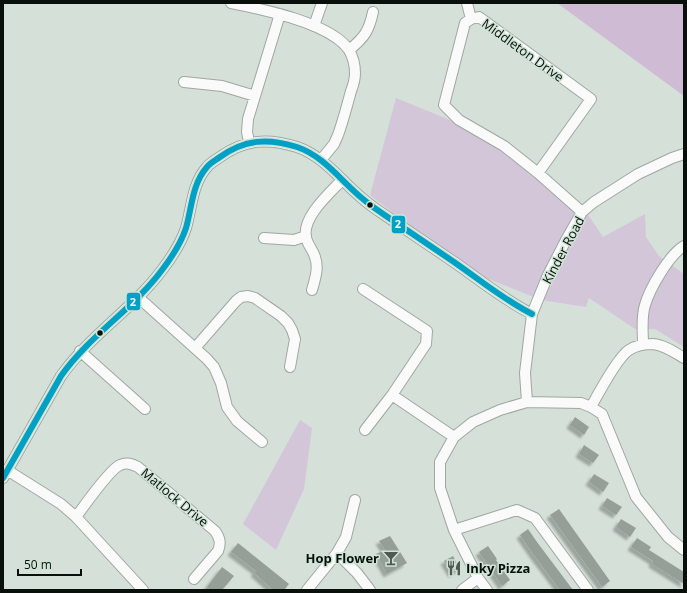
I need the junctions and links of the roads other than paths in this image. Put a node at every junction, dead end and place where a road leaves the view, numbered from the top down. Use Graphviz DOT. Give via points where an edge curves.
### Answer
graph roads {
  1 [pos="322,3"];
  2 [pos="467,3"];
  3 [pos="238,4"];
  4 [pos="373,12"];
  5 [pos="280,14"];
  6 [pos="471,18"];
  7 [pos="314,26"];
  8 [pos="349,50"];
  9 [pos="184,82"];
  10 [pos="255,96"];
  11 [pos="248,142"];
  12 [pos="684,154"];
  13 [pos="321,160"];
  14 [pos="538,173"];
  15 [pos="342,180"];
  16 [pos="582,212"];
  17 [pos="306,236"];
  18 [pos="264,238"];
  19 [pos="684,246"];
  20 [pos="363,289"];
  21 [pos="312,290"];
  22 [pos="138,297"];
  23 [pos="532,314"];
  24 [pos="643,345"];
  25 [pos="195,348"];
  26 [pos="80,351"];
  27 [pos="684,358"];
  28 [pos="290,367"];
  29 [pos="392,394"];
  30 [pos="527,402"];
  31 [pos="591,406"];
  32 [pos="145,409"];
  33 [pos="365,430"];
  34 [pos="454,437"];
  35 [pos="262,442"];
  36 [pos="5,474"];
  37 [pos="355,500"];
  38 [pos="76,517"];
  39 [pos="454,530"];
  40 [pos="684,550"];
  41 [pos="337,553"];
  42 [pos="478,578"];
  43 [pos="194,579"];
  44 [pos="144,590"];
  45 [pos="307,590"];
  46 [pos="370,590"];
  47 [pos="462,590"];
  48 [pos="487,590"];
  49 [pos="588,590"];
  1 -- 7 [label="street"];
  2 -- 6 [label="street"];
  3 -- 5 [label="street"];
  4 -- 8 [label="street" via="371,24 364,38"];
  5 -- 7 [label="street"];
  5 -- 10 [label="street"];
  6 -- 14 [label="street, Middleton Drive" via="465,23 444,105 459,120 504,146"];
  6 -- 14 [label="street, Middleton Drive" via="480,17 591,99"];
  7 -- 8 [label="street" via="343,43"];
  8 -- 13 [label="street" via="356,76 338,135"];
  9 -- 10 [label="street" via="203,79"];
  10 -- 11 [label="street" via="247,127"];
  11 -- 13 [label="street" via="282,143 298,147"];
  11 -- 22 [label="street" via="228,151 208,166 195,189 180,242 161,272"];
  12 -- 16 [label="street, Kinder Road" via="638,174"];
  13 -- 15 [label="street"];
  14 -- 16 [label="street, Middleton Drive"];
  15 -- 17 [label="street" via="314,212"];
  15 -- 23 [label="street" via="363,200 512,304"];
  16 -- 23 [label="street, Kinder Road" via="548,276"];
  17 -- 18 [label="street" via="294,240"];
  17 -- 21 [label="street" via="317,265"];
  19 -- 24 [label="street" via="666,266 645,305"];
  20 -- 29 [label="street" via="427,330 426,344"];
  22 -- 25 [label="street"];
  22 -- 26 [label="street"];
  23 -- 30 [label="street, Kinder Road" via="525,373"];
  24 -- 27 [label="street" via="654,344 667,348"];
  24 -- 31 [label="street" via="628,350 621,358"];
  25 -- 28 [label="street" via="236,301 248,296 260,300 288,323 295,339"];
  25 -- 35 [label="street" via="214,367 231,414"];
  26 -- 32 [label="street"];
  26 -- 36 [label="street" via="62,376"];
  29 -- 33 [label="street"];
  29 -- 34 [label="street"];
  30 -- 31 [label="street" via="570,402"];
  30 -- 34 [label="street" via="473,422"];
  31 -- 40 [label="street" via="602,414 636,497 668,537"];
  34 -- 39 [label="street" via="440,462 440,488"];
  36 -- 38 [label="street" via="47,494"];
  37 -- 41 [label="street" via="346,537"];
  38 -- 43 [label="street, Matlock Drive" via="119,465 125,463 138,467 219,536 218,551"];
  38 -- 44 [label="street"];
  39 -- 42 [label="street"];
  39 -- 49 [label="street" via="517,510 535,518"];
  41 -- 45 [label="street"];
  41 -- 46 [label="street"];
  42 -- 47 [label="street"];
  42 -- 48 [label="street"];
}
